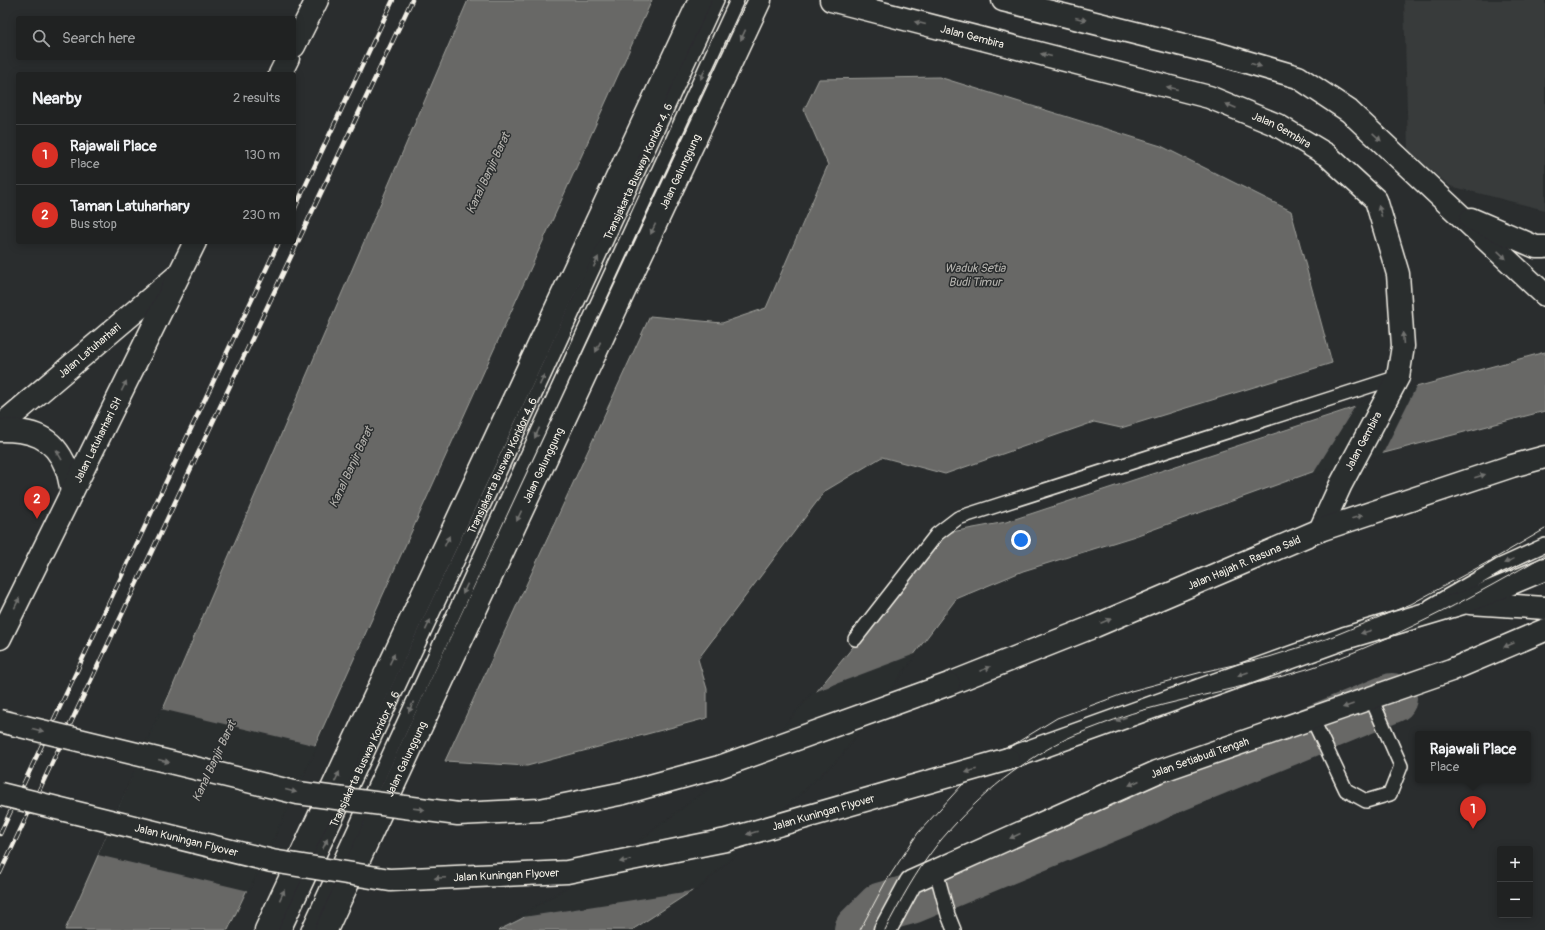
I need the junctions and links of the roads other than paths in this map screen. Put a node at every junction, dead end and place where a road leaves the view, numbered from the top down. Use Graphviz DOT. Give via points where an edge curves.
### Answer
graph roads {
  1 [pos="317,0"];
  2 [pos="700,0"];
  3 [pos="717,0"];
  4 [pos="737,0"];
  5 [pos="760,0"];
  6 [pos="831,0"];
  7 [pos="1003,0"];
  8 [pos="296,42"];
  9 [pos="287,60"];
  10 [pos="281,72"];
  11 [pos="1457,213"];
  12 [pos="194,244"];
  13 [pos="1545,247"];
  14 [pos="178,275"];
  15 [pos="1545,296"];
  16 [pos="1394,384"];
  17 [pos="0,426"];
  18 [pos="0,430"];
  19 [pos="1545,457"];
  20 [pos="72,491"];
  21 [pos="1320,530"];
  22 [pos="1545,545"];
  23 [pos="1545,569"];
  24 [pos="1466,602"];
  25 [pos="1545,608"];
  26 [pos="1404,621"];
  27 [pos="1545,630"];
  28 [pos="0,638"];
  29 [pos="855,639"];
  30 [pos="1371,698"];
  31 [pos="1312,718"];
  32 [pos="0,721"];
  33 [pos="0,794"];
  34 [pos="937,875"];
  35 [pos="888,923"];
  36 [pos="266,930"];
  37 [pos="284,930"];
  38 [pos="308,930"];
  39 [pos="326,930"];
  40 [pos="954,930"];
  1 -- 8 [label="main road"];
  36 -- 2 [label="main road, one-way"];
  37 -- 3 [label="lane, Transjakarta Busway Koridor 4, 6, one-way"];
  4 -- 38 [label="lane, Transjakarta Busway Koridor 4, 6, one-way"];
  5 -- 39 [label="main road, Jalan Galunggung, one-way"];
  16 -- 6 [label="main road, Jalan Gembira, one-way" via="1403,346 1398,274 1376,200 1327,155 1277,125 1209,97"];
  7 -- 11 [label="main road, one-way" via="1219,54 1298,78 1349,111"];
  9 -- 10 [label="main road"];
  11 -- 13 [label="main road" via="1536,247"];
  11 -- 15 [label="main road, one-way"];
  12 -- 14 [label="main road, Jalan Latuharhari SH"];
  14 -- 17 [label="main road, Jalan Latuharhari"];
  20 -- 14 [label="main road, Jalan Latuharhari SH, one-way"];
  16 -- 21 [label="main road, Jalan Gembira" via="1341,484"];
  16 -- 29 [label="lane" via="958,518 937,534"];
  20 -- 18 [label="main road, one-way" via="66,467 54,447 38,434 20,430"];
  21 -- 19 [label="main road, Jalan Hajjah R. Rasuna Said, one-way"];
  28 -- 20 [label="main road, Jalan Latuharhari SH, one-way"];
  32 -- 21 [label="main road, Jalan Hajjah R. Rasuna Said, one-way, bridge" via="298,793 458,814 540,810 624,793 719,767 949,684 1095,626"];
  22 -- 26 [label="lane, one-way" via="1499,566"];
  23 -- 24 [label="main road"];
  24 -- 25 [label="main road"];
  24 -- 26 [label="main road"];
  26 -- 33 [label="main road, Jalan Kuningan Flyover, one-way, bridge" via="1345,638 1008,759 726,840 567,872 390,880 272,861"];
  27 -- 30 [label="main road, Jalan Setiabudi Tengah, one-way" via="1451,670"];
  30 -- 31 [label="main road, Jalan Setiabudi Tengah, one-way"];
  30 -- 31 [label="lane" via="1401,766 1390,794 1366,801 1346,790"];
  31 -- 34 [label="main road, Jalan Setiabudi Tengah, one-way" via="1157,772"];
  34 -- 35 [label="main road, Jalan Setiabudi Tengah" via="911,882"];
  34 -- 40 [label="lane"];
}
